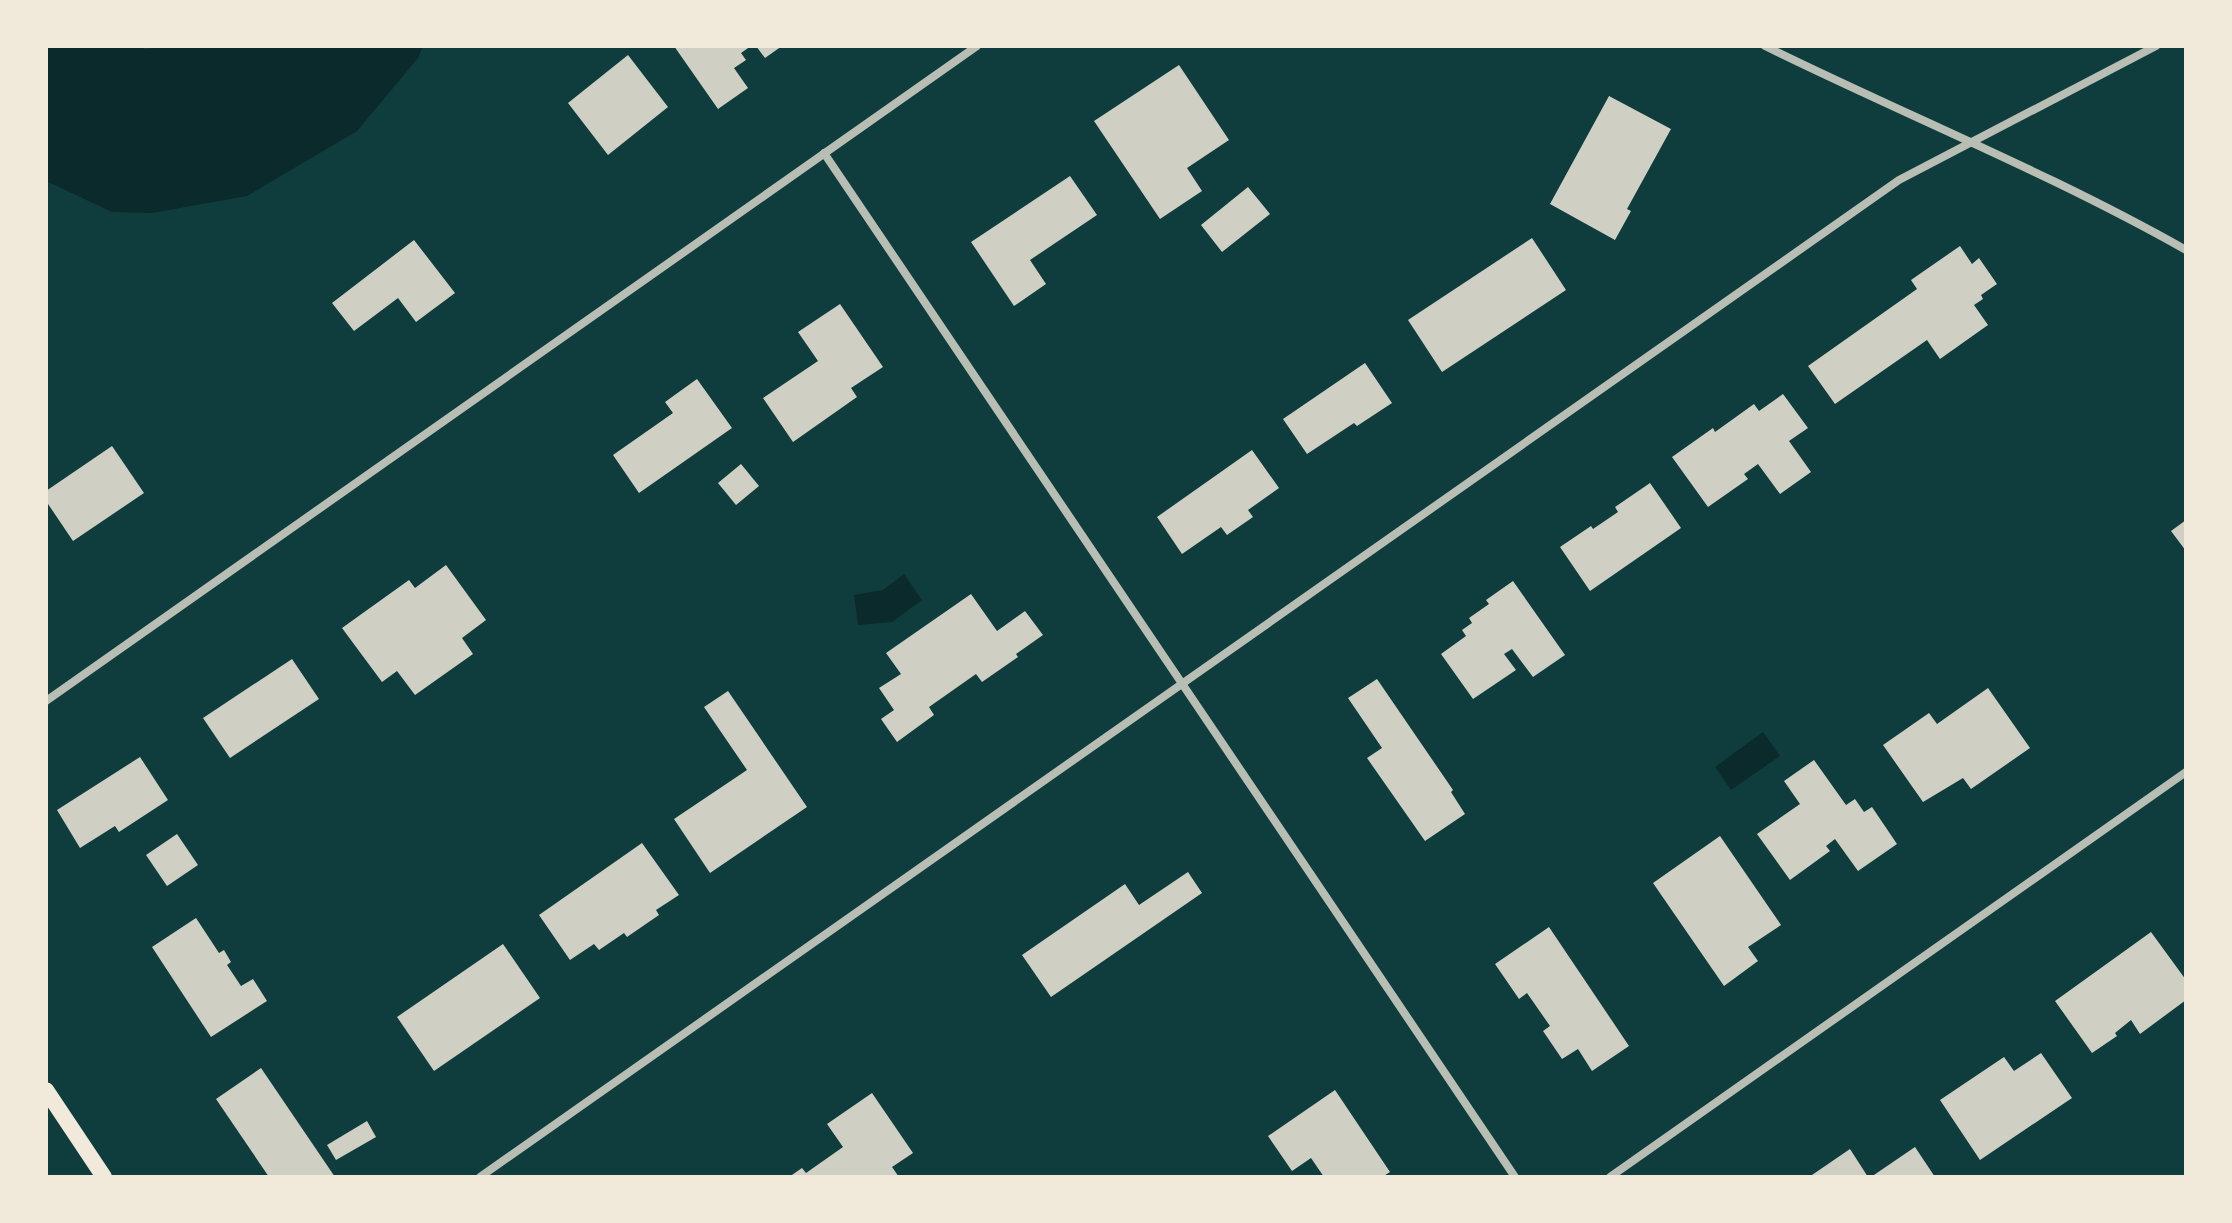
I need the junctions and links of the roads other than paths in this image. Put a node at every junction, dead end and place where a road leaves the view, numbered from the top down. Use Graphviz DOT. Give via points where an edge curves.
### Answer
graph roads {
  1 [pos="977,46"];
  2 [pos="1765,46"];
  3 [pos="2156,46"];
  4 [pos="1972,140"];
  5 [pos="824,153"];
  6 [pos="2186,250"];
  7 [pos="1181,684"];
  8 [pos="46,701"];
  9 [pos="2186,772"];
  10 [pos="46,1090"];
  11 [pos="104,1177"];
  12 [pos="480,1177"];
  13 [pos="1515,1177"];
  14 [pos="1610,1177"];
  1 -- 5 [label="street"];
  2 -- 4 [label="street"];
  3 -- 4 [label="street"];
  4 -- 6 [label="street"];
  4 -- 7 [label="street" via="1899,180"];
  5 -- 7 [label="street"];
  5 -- 8 [label="street"];
  7 -- 12 [label="street"];
  7 -- 13 [label="street"];
  9 -- 14 [label="street"];
  10 -- 11 [label="main road"];
}
